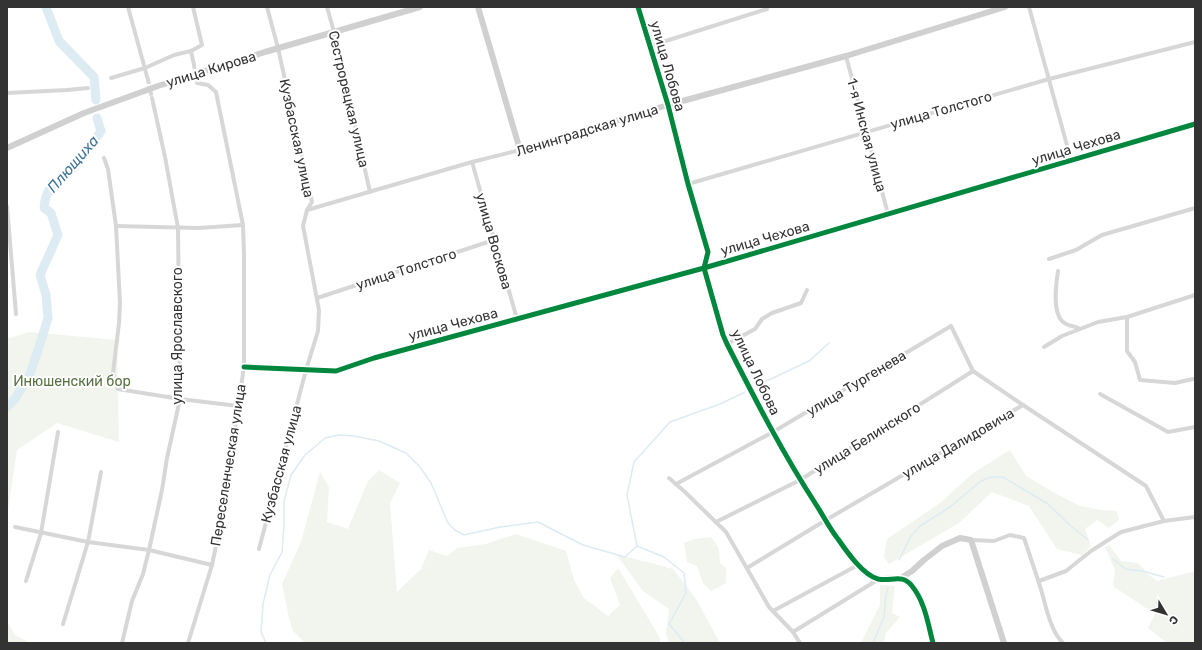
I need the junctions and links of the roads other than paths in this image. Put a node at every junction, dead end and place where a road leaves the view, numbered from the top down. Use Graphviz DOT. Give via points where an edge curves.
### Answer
graph roads {
  1 [pos="128,7"];
  2 [pos="193,7"];
  3 [pos="267,7"];
  4 [pos="327,7"];
  5 [pos="420,7"];
  6 [pos="478,7"];
  7 [pos="638,7"];
  8 [pos="1005,7"];
  9 [pos="1029,7"];
  10 [pos="767,9"];
  11 [pos="334,32"];
  12 [pos="1195,42"];
  13 [pos="650,46"];
  14 [pos="278,48"];
  15 [pos="191,51"];
  16 [pos="846,56"];
  17 [pos="194,65"];
  18 [pos="145,68"];
  19 [pos="111,78"];
  20 [pos="1049,79"];
  21 [pos="148,80"];
  22 [pos="197,83"];
  23 [pos="88,88"];
  24 [pos="7,93"];
  25 [pos="152,98"];
  26 [pos="668,105"];
  27 [pos="1195,124"];
  28 [pos="866,132"];
  29 [pos="7,148"];
  30 [pos="520,150"];
  31 [pos="104,158"];
  32 [pos="1071,160"];
  33 [pos="472,162"];
  34 [pos="688,184"];
  35 [pos="370,192"];
  36 [pos="7,206"];
  37 [pos="1195,208"];
  38 [pos="307,210"];
  39 [pos="888,214"];
  40 [pos="243,225"];
  41 [pos="116,226"];
  42 [pos="178,228"];
  43 [pos="494,240"];
  44 [pos="1049,258"];
  45 [pos="704,268"];
  46 [pos="1058,271"];
  47 [pos="807,290"];
  48 [pos="1195,295"];
  49 [pos="317,298"];
  50 [pos="16,314"];
  51 [pos="1127,317"];
  52 [pos="517,319"];
  53 [pos="1080,329"];
  54 [pos="727,344"];
  55 [pos="1044,347"];
  56 [pos="244,367"];
  57 [pos="306,370"];
  58 [pos="974,371"];
  59 [pos="1193,379"];
  60 [pos="1100,394"];
  61 [pos="180,399"];
  62 [pos="1023,405"];
  63 [pos="238,406"];
  64 [pos="1195,427"];
  65 [pos="58,432"];
  66 [pos="773,432"];
  67 [pos="101,472"];
  68 [pos="669,478"];
  69 [pos="800,480"];
  70 [pos="676,484"];
  71 [pos="1195,517"];
  72 [pos="826,520"];
  73 [pos="1164,521"];
  74 [pos="716,522"];
  75 [pos="16,527"];
  76 [pos="41,532"];
  77 [pos="971,540"];
  78 [pos="88,542"];
  79 [pos="258,549"];
  80 [pos="148,550"];
  81 [pos="212,565"];
  82 [pos="858,565"];
  83 [pos="747,568"];
  84 [pos="901,578"];
  85 [pos="879,579"];
  86 [pos="1038,581"];
  87 [pos="26,582"];
  88 [pos="773,611"];
  89 [pos="63,624"];
  90 [pos="793,632"];
  91 [pos="122,643"];
  92 [pos="188,643"];
  93 [pos="800,643"];
  94 [pos="933,643"];
  95 [pos="1004,643"];
  96 [pos="1063,643"];
  1 -- 18 [label="street"];
  2 -- 15 [label="street" via="202,46"];
  3 -- 14 [label="street, Кузбасская улица"];
  4 -- 11 [label="street, Сестрорецкая улица"];
  5 -- 11 [label="street, улица Кирова"];
  6 -- 30 [label="street"];
  7 -- 13 [label="street, улица Лобова"];
  8 -- 16 [label="street, Ленинградская улица"];
  9 -- 20 [label="street"];
  10 -- 13 [label="street"];
  11 -- 14 [label="street, улица Кирова"];
  11 -- 35 [label="street, Сестрорецкая улица"];
  12 -- 20 [label="street, улица Толстого"];
  13 -- 26 [label="street, улица Лобова"];
  14 -- 29 [label="street, улица Кирова" via="185,77 84,113"];
  14 -- 38 [label="street, Кузбасская улица" via="312,202"];
  15 -- 17 [label="street"];
  15 -- 18 [label="street" via="174,55"];
  16 -- 26 [label="street, Ленинградская улица"];
  16 -- 28 [label="street, 1-я Инская улица"];
  18 -- 19 [label="street"];
  18 -- 21 [label="street"];
  20 -- 28 [label="street, улица Толстого"];
  20 -- 32 [label="street"];
  22 -- 40 [label="street, Переселенческая улица" via="208,85 216,92"];
  23 -- 24 [label="street"];
  25 -- 42 [label="street, улица Ярославского"];
  26 -- 30 [label="street, Ленинградская улица"];
  26 -- 34 [label="street, улица Лобова"];
  27 -- 32 [label="street, улица Чехова"];
  28 -- 34 [label="street, улица Толстого"];
  28 -- 39 [label="street, 1-я Инская улица"];
  30 -- 33 [label="street, Ленинградская улица"];
  31 -- 41 [label="street" via="108,169"];
  32 -- 39 [label="street, улица Чехова"];
  33 -- 35 [label="street, Ленинградская улица"];
  33 -- 43 [label="street, улица Воскова"];
  34 -- 45 [label="street, улица Лобова" via="708,252"];
  35 -- 38 [label="street, Ленинградская улица"];
  36 -- 50 [label="street"];
  37 -- 44 [label="street" via="1102,235 1076,250"];
  38 -- 49 [label="street, Кузбасская улица" via="303,226"];
  39 -- 45 [label="street, улица Чехова"];
  40 -- 42 [label="street"];
  40 -- 56 [label="street, Переселенческая улица"];
  41 -- 42 [label="street"];
  41 -- 61 [label="street" via="120,310 113,373 118,389"];
  42 -- 61 [label="street, улица Ярославского"];
  43 -- 49 [label="street, улица Толстого"];
  43 -- 52 [label="street, улица Воскова"];
  45 -- 52 [label="street, улица Чехова"];
  45 -- 54 [label="street, улица Лобова"];
  46 -- 53 [label="street" via="1055,293 1060,318 1065,324"];
  47 -- 54 [label="street, улица Лобова" via="801,303 772,313 762,319 755,329"];
  48 -- 51 [label="street"];
  49 -- 57 [label="street, Кузбасская улица" via="318,331"];
  51 -- 53 [label="street" via="1098,322"];
  51 -- 59 [label="street" via="1127,351 1135,362 1140,380 1175,383"];
  52 -- 57 [label="street, улица Чехова" via="336,370"];
  53 -- 55 [label="street"];
  54 -- 66 [label="street, улица Лобова"];
  56 -- 57 [label="street, улица Чехова"];
  56 -- 63 [label="street, Переселенческая улица"];
  57 -- 79 [label="street, Кузбасская улица"];
  58 -- 62 [label="street"];
  58 -- 66 [label="street, улица Тургенева" via="951,326"];
  58 -- 69 [label="street, улица Белинского"];
  60 -- 64 [label="street" via="1168,432"];
  61 -- 63 [label="street"];
  61 -- 80 [label="street, улица Ярославского"];
  62 -- 72 [label="street, улица Далидовича"];
  62 -- 73 [label="street, улица Далидовича" via="1146,486"];
  63 -- 81 [label="street, Переселенческая улица"];
  65 -- 76 [label="street"];
  66 -- 69 [label="street, улица Лобова"];
  66 -- 70 [label="street, улица Тургенева"];
  67 -- 78 [label="street"];
  68 -- 70 [label="street"];
  69 -- 72 [label="street, улица Лобова"];
  69 -- 74 [label="street, улица Белинского"];
  70 -- 74 [label="street"];
  71 -- 73 [label="street"];
  72 -- 82 [label="street, улица Лобова"];
  72 -- 83 [label="street, улица Далидовича"];
  73 -- 86 [label="street" via="1121,532 1066,571"];
  74 -- 83 [label="street" via="726,532"];
  75 -- 76 [label="street"];
  76 -- 78 [label="street"];
  76 -- 87 [label="street"];
  77 -- 84 [label="street" via="960,538 942,546"];
  77 -- 86 [label="street" via="994,541 1010,535 1024,538"];
  77 -- 95 [label="street"];
  78 -- 80 [label="street"];
  78 -- 89 [label="street"];
  80 -- 81 [label="street"];
  80 -- 91 [label="street, улица Ярославского"];
  81 -- 92 [label="street, Переселенческая улица"];
  82 -- 85 [label="street, улица Лобова"];
  82 -- 88 [label="street"];
  83 -- 88 [label="street"];
  84 -- 85 [label="street"];
  84 -- 94 [label="street" via="912,586 923,607"];
  85 -- 90 [label="street"];
  86 -- 96 [label="street" via="1053,629"];
  88 -- 90 [label="street"];
  90 -- 93 [label="street"];
}
